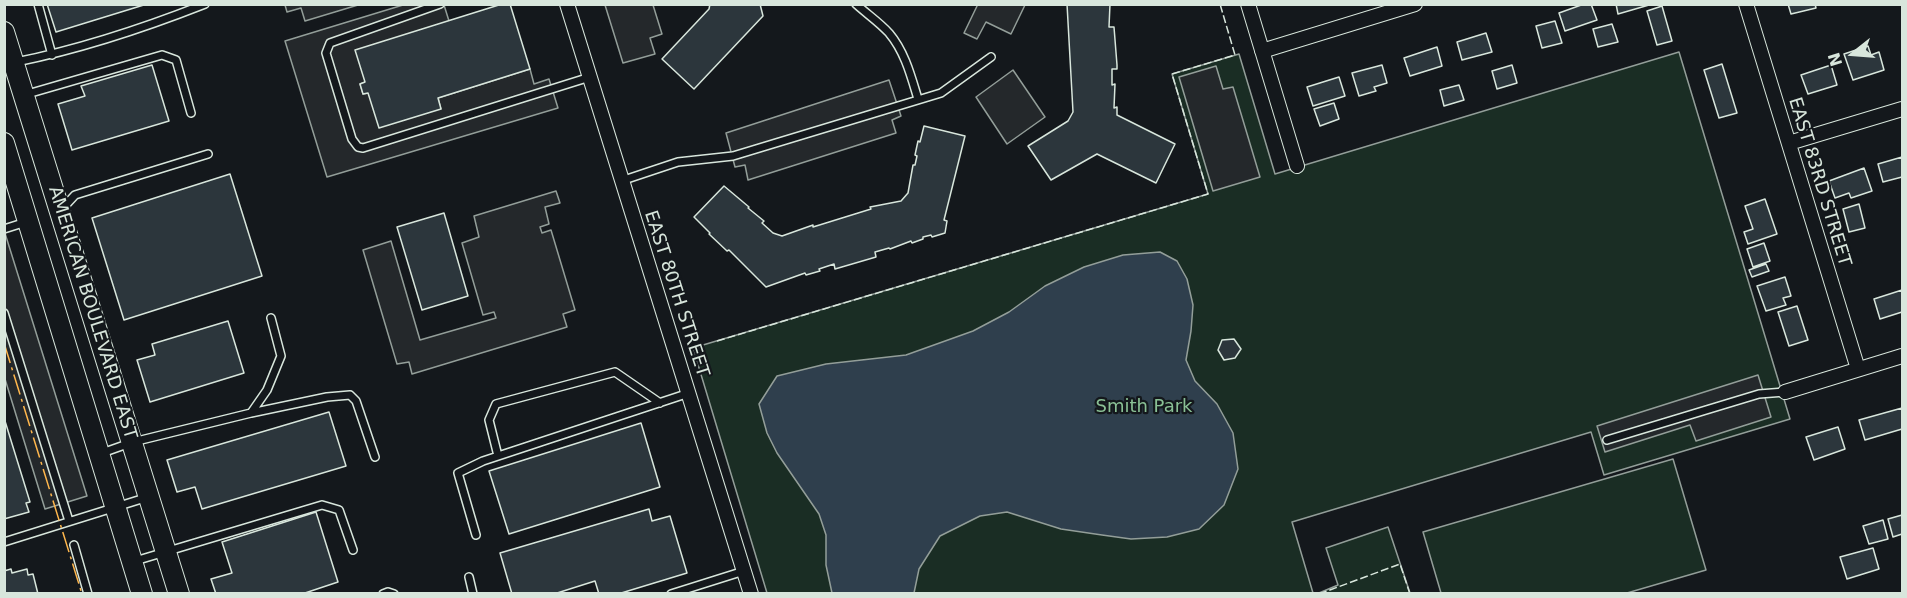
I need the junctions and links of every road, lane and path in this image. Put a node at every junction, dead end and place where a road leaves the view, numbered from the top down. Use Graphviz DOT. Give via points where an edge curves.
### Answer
graph roads {
  1 [pos="38,4"];
  2 [pos="205,4"];
  3 [pos="440,4"];
  4 [pos="567,4"];
  5 [pos="856,4"];
  6 [pos="1248,4"];
  7 [pos="1415,4"];
  8 [pos="1746,4"];
  9 [pos="4,32"];
  10 [pos="1262,51"];
  11 [pos="52,55"];
  12 [pos="991,57"];
  13 [pos="14,62"];
  14 [pos="590,77"];
  15 [pos="24,95"];
  16 [pos="918,99"];
  17 [pos="1902,109"];
  18 [pos="191,113"];
  19 [pos="4,143"];
  20 [pos="1789,143"];
  21 [pos="208,154"];
  22 [pos="1297,166"];
  23 [pos="621,181"];
  24 [pos="60,211"];
  25 [pos="28,221"];
  26 [pos="4,229"];
  27 [pos="4,313"];
  28 [pos="271,318"];
  29 [pos="1902,356"];
  30 [pos="1858,369"];
  31 [pos="1785,392"];
  32 [pos="689,393"];
  33 [pos="660,403"];
  34 [pos="251,413"];
  35 [pos="1606,440"];
  36 [pos="132,442"];
  37 [pos="99,453"];
  38 [pos="498,456"];
  39 [pos="375,457"];
  40 [pos="149,496"];
  41 [pos="116,506"];
  42 [pos="69,521"];
  43 [pos="476,535"];
  44 [pos="4,542"];
  45 [pos="74,545"];
  46 [pos="353,550"];
  47 [pos="166,552"];
  48 [pos="133,562"];
  49 [pos="744,572"];
  50 [pos="469,577"];
  51 [pos="88,594"];
  52 [pos="142,594"];
  53 [pos="179,594"];
  54 [pos="383,594"];
  55 [pos="394,594"];
  56 [pos="473,594"];
  57 [pos="671,594"];
  58 [pos="751,594"];
  1 -- 11 [label="lane"];
  2 -- 11 [label="lane" via="158,23"];
  3 -- 14 [label="lane" via="330,43 326,53 352,139 358,147"];
  4 -- 14 [label="street, EAST 80TH STREET"];
  5 -- 16 [label="lane" via="896,42"];
  6 -- 10 [label="street"];
  7 -- 10 [label="street"];
  8 -- 20 [label="street, EAST 83RD STREET"];
  9 -- 13 [label="main road, AMERICAN BOULEVARD EAST"];
  10 -- 22 [label="street"];
  11 -- 13 [label="lane"];
  12 -- 16 [label="lane" via="949,89"];
  13 -- 15 [label="main road, AMERICAN BOULEVARD EAST"];
  14 -- 23 [label="street, EAST 80TH STREET"];
  15 -- 18 [label="lane" via="162,55 176,60"];
  15 -- 24 [label="main road, AMERICAN BOULEVARD EAST"];
  16 -- 23 [label="lane" via="733,156 678,162"];
  17 -- 20 [label="street"];
  19 -- 25 [label="main road, AMERICAN BOULEVARD EAST"];
  20 -- 30 [label="street, EAST 83RD STREET"];
  21 -- 24 [label="lane" via="75,195"];
  23 -- 32 [label="street, EAST 80TH STREET"];
  24 -- 25 [label="main road"];
  24 -- 36 [label="main road, AMERICAN BOULEVARD EAST"];
  25 -- 26 [label="lane"];
  25 -- 37 [label="main road, AMERICAN BOULEVARD EAST"];
  27 -- 42 [label="lane"];
  28 -- 34 [label="lane" via="281,356 267,390"];
  29 -- 30 [label="street"];
  30 -- 31 [label="street"];
  31 -- 35 [label="lane" via="1759,394"];
  32 -- 33 [label="lane"];
  32 -- 49 [label="street, EAST 80TH STREET"];
  33 -- 38 [label="lane"];
  33 -- 38 [label="lane" via="615,372 496,404 489,420"];
  34 -- 36 [label="lane"];
  34 -- 39 [label="lane" via="350,395 356,401"];
  36 -- 37 [label="lane"];
  36 -- 40 [label="main road, AMERICAN BOULEVARD EAST"];
  37 -- 41 [label="main road, AMERICAN BOULEVARD EAST"];
  38 -- 43 [label="lane" via="458,473"];
  40 -- 41 [label="lane"];
  40 -- 47 [label="main road, AMERICAN BOULEVARD EAST"];
  41 -- 42 [label="lane"];
  41 -- 48 [label="main road, AMERICAN BOULEVARD EAST"];
  42 -- 44 [label="lane"];
  45 -- 51 [label="lane"];
  46 -- 47 [label="lane" via="339,510 322,504"];
  47 -- 48 [label="lane"];
  47 -- 53 [label="main road, AMERICAN BOULEVARD EAST"];
  48 -- 52 [label="main road, AMERICAN BOULEVARD EAST"];
  49 -- 57 [label="lane"];
  49 -- 58 [label="street, EAST 80TH STREET"];
  50 -- 56 [label="lane"];
  54 -- 55 [label="lane"];
}
